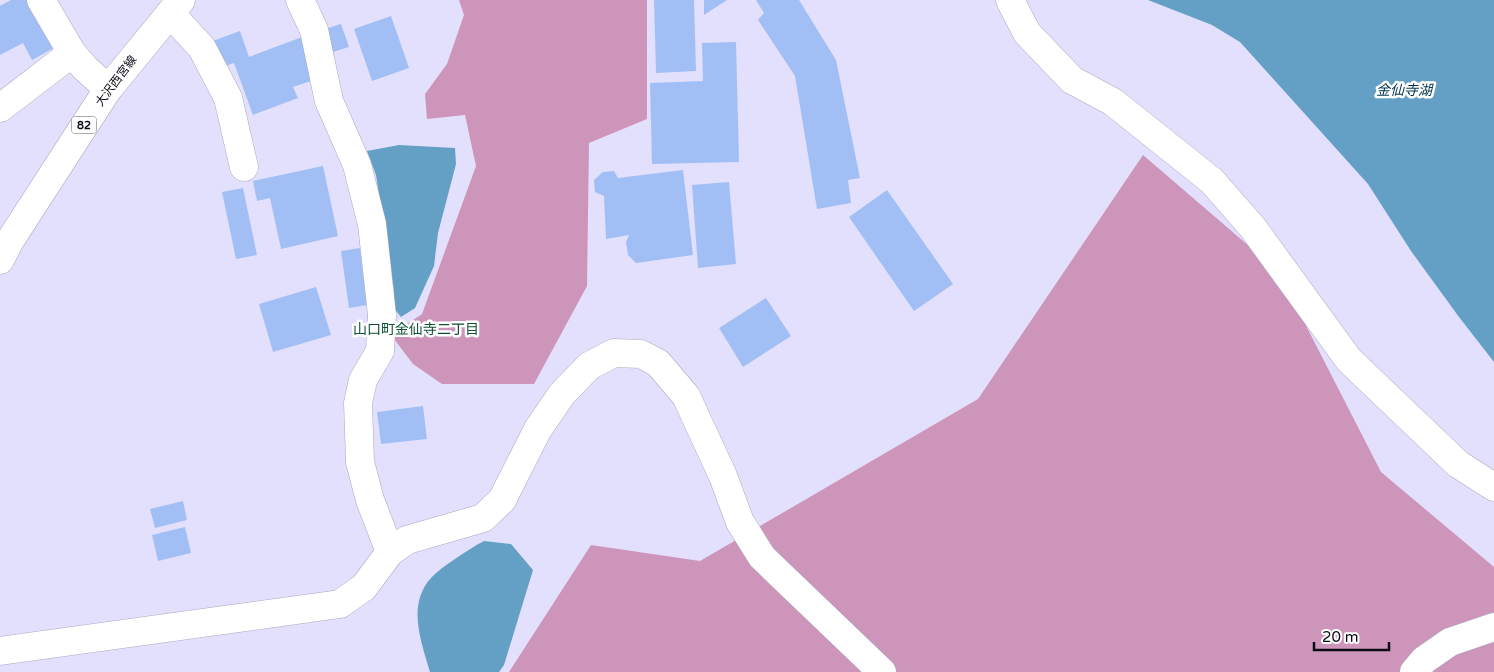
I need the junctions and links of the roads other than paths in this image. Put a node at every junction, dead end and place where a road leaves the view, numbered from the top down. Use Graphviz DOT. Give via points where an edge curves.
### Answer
graph roads {
  1 [pos="41,0"];
  2 [pos="300,0"];
  3 [pos="1010,0"];
  4 [pos="175,7"];
  5 [pos="72,53"];
  6 [pos="108,89"];
  7 [pos="0,108"];
  8 [pos="244,166"];
  9 [pos="3,247"];
  10 [pos="1494,487"];
  11 [pos="390,552"];
  12 [pos="1494,627"];
  13 [pos="0,651"];
  14 [pos="882,672"];
  15 [pos="1414,672"];
  1 -- 5 [label="street"];
  2 -- 11 [label="street" via="314,30 328,101 357,165 372,224 382,315 380,351 363,380 358,403 360,462 370,500"];
  3 -- 10 [label="street" via="1027,33 1072,80 1113,102 1212,181 1253,228 1349,360 1458,464"];
  4 -- 6 [label="street, 大沢西宮線 / 82"];
  4 -- 8 [label="street" via="202,48 228,98"];
  5 -- 6 [label="street"];
  5 -- 7 [label="street"];
  6 -- 9 [label="street, 大沢西宮線 / 82"];
  11 -- 13 [label="street" via="364,587 340,604"];
  11 -- 14 [label="street" via="407,540 483,518 502,500 538,429 562,394 589,366 614,352 641,354 658,363 686,396 740,522 762,557"];
  12 -- 15 [label="street" via="1450,642 1424,660"];
}
